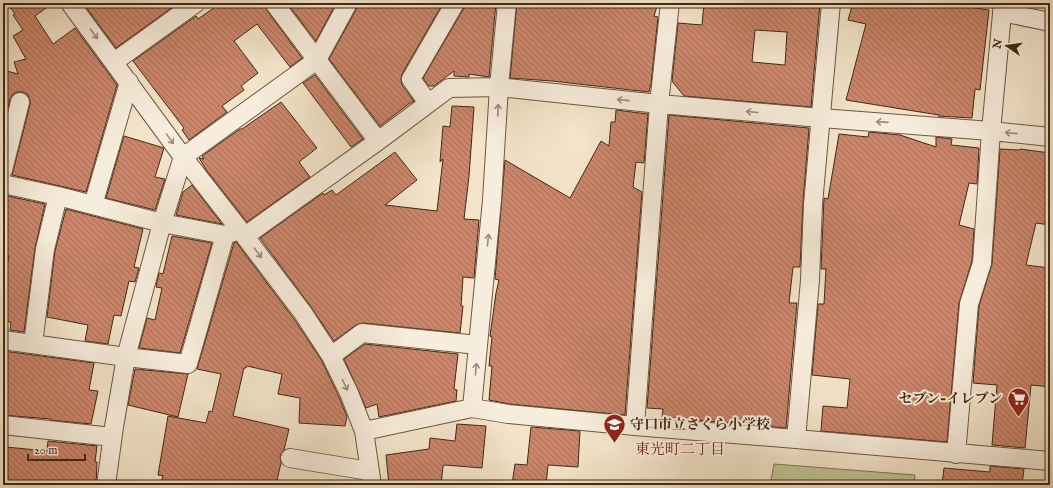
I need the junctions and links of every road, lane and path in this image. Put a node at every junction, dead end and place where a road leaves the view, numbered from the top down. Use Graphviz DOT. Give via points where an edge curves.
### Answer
graph roads {
  1 [pos="70,3"];
  2 [pos="274,3"];
  3 [pos="348,3"];
  4 [pos="455,3"];
  5 [pos="507,3"];
  6 [pos="670,3"];
  7 [pos="831,3"];
  8 [pos="192,4"];
  9 [pos="1002,8"];
  10 [pos="1050,22"];
  11 [pos="317,60"];
  12 [pos="114,62"];
  13 [pos="129,82"];
  14 [pos="499,87"];
  15 [pos="20,102"];
  16 [pos="428,103"];
  17 [pos="659,104"];
  18 [pos="821,118"];
  19 [pos="991,131"];
  20 [pos="1050,137"];
  21 [pos="378,142"];
  22 [pos="183,157"];
  23 [pos="3,170"];
  24 [pos="3,184"];
  25 [pos="58,196"];
  26 [pos="93,205"];
  27 [pos="162,223"];
  28 [pos="237,234"];
  29 [pos="3,340"];
  30 [pos="32,344"];
  31 [pos="478,345"];
  32 [pos="331,356"];
  33 [pos="126,357"];
  34 [pos="472,408"];
  35 [pos="3,426"];
  36 [pos="635,426"];
  37 [pos="364,431"];
  38 [pos="112,437"];
  39 [pos="796,439"];
  40 [pos="956,454"];
  41 [pos="290,458"];
  42 [pos="1050,461"];
  43 [pos="371,478"];
  44 [pos="106,485"];
  1 -- 12 [label="street, one-way"];
  2 -- 11 [label="street"];
  3 -- 11 [label="street"];
  4 -- 16 [label="street" via="411,79"];
  5 -- 14 [label="street"];
  6 -- 17 [label="street"];
  7 -- 18 [label="street"];
  8 -- 12 [label="street"];
  9 -- 10 [label="street"];
  9 -- 19 [label="street"];
  11 -- 21 [label="street"];
  11 -- 22 [label="street"];
  12 -- 13 [label="street"];
  13 -- 22 [label="street, one-way"];
  13 -- 26 [label="street"];
  14 -- 16 [label="street" via="449,88"];
  17 -- 14 [label="street, one-way"];
  31 -- 14 [label="street, one-way" via="492,200"];
  15 -- 23 [label="street"];
  16 -- 21 [label="street"];
  18 -- 17 [label="street, one-way"];
  17 -- 36 [label="street"];
  19 -- 18 [label="street, one-way"];
  18 -- 39 [label="street"];
  20 -- 19 [label="street, one-way"];
  19 -- 40 [label="street" via="982,263 969,304"];
  21 -- 28 [label="street"];
  22 -- 27 [label="street"];
  22 -- 28 [label="street"];
  24 -- 25 [label="street"];
  25 -- 26 [label="street"];
  25 -- 30 [label="street" via="45,249"];
  26 -- 27 [label="street"];
  27 -- 28 [label="street"];
  27 -- 33 [label="street"];
  28 -- 32 [label="street, one-way" via="303,313"];
  28 -- 33 [label="street" via="188,364"];
  29 -- 30 [label="street"];
  30 -- 33 [label="street"];
  31 -- 32 [label="street" via="362,333"];
  34 -- 31 [label="street, one-way"];
  32 -- 37 [label="street, one-way"];
  33 -- 38 [label="street"];
  34 -- 36 [label="street" via="508,414"];
  34 -- 37 [label="street"];
  35 -- 38 [label="street"];
  36 -- 39 [label="street"];
  37 -- 43 [label="street"];
  38 -- 44 [label="street"];
  39 -- 40 [label="street"];
  40 -- 42 [label="street"];
  41 -- 43 [label="street"];
}
